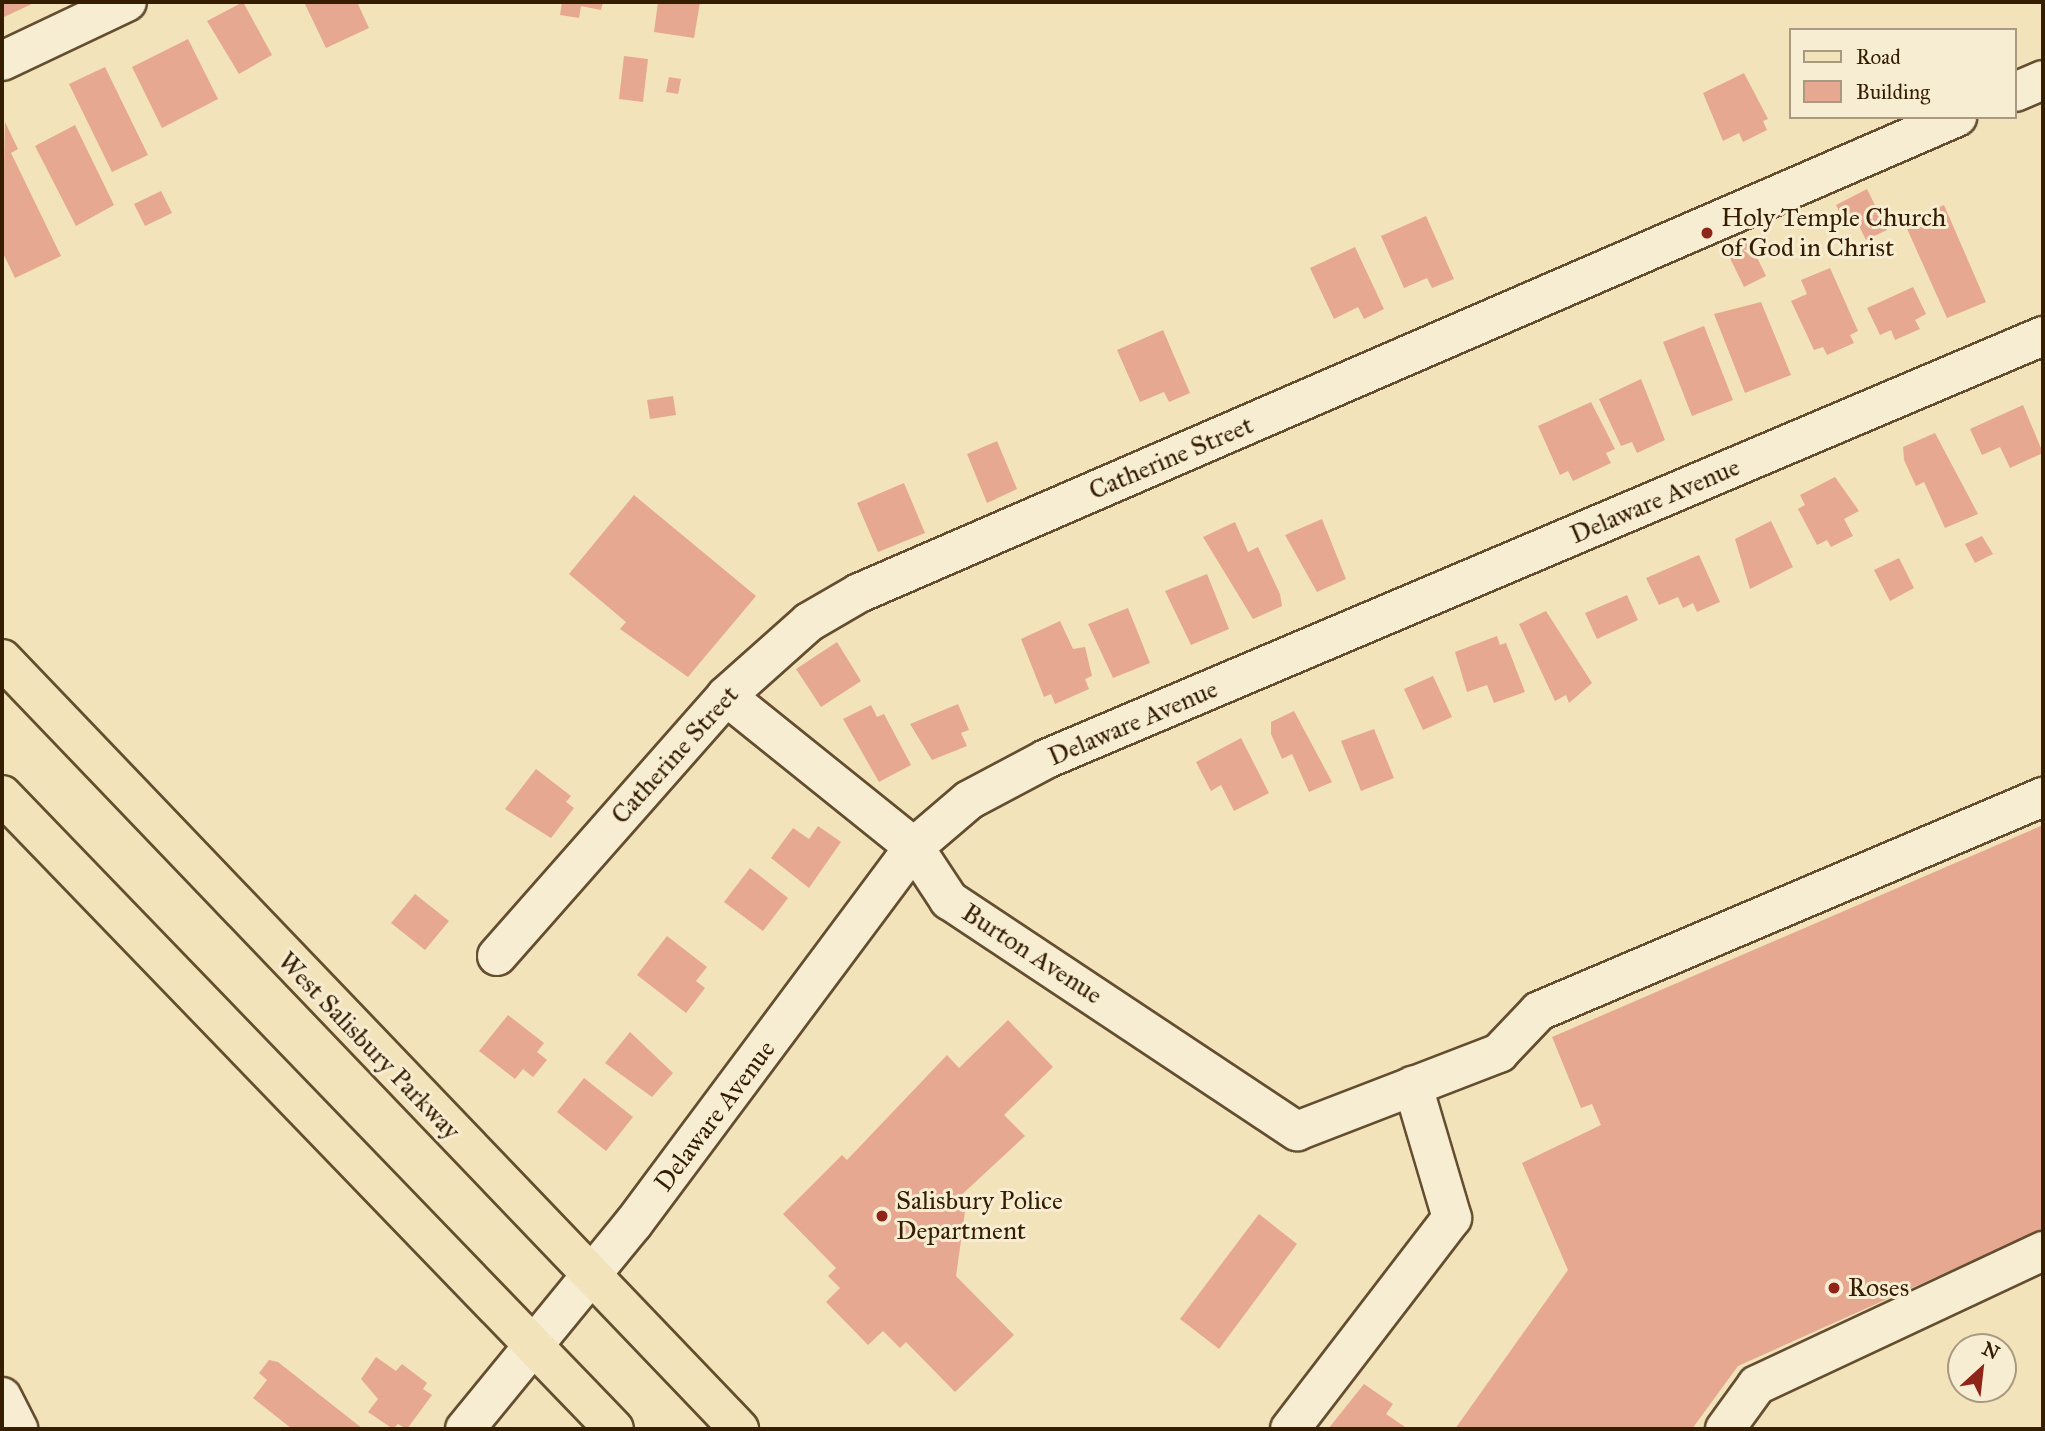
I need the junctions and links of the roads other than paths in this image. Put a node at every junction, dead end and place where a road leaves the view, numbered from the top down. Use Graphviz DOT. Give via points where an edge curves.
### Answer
graph roads {
  1 [pos="127,2"];
  2 [pos="2,61"];
  3 [pos="2043,80"];
  4 [pos="2017,91"];
  5 [pos="1952,119"];
  6 [pos="2043,336"];
  7 [pos="2,659"];
  8 [pos="726,696"];
  9 [pos="2,795"];
  10 [pos="2043,797"];
  11 [pos="914,846"];
  12 [pos="497,956"];
  13 [pos="1413,1086"];
  14 [pos="2043,1251"];
  15 [pos="593,1276"];
  16 [pos="533,1345"];
  17 [pos="465,1429"];
  18 [pos="614,1429"];
  19 [pos="738,1429"];
  20 [pos="1290,1429"];
  21 [pos="1725,1429"];
  1 -- 2 [label="street"];
  3 -- 4 [label="street"];
  5 -- 8 [label="street, Catherine Street" via="859,593 808,622"];
  6 -- 11 [label="street, Delaware Avenue" via="1046,759 969,800"];
  7 -- 15 [label="main road, West Salisbury Parkway"];
  8 -- 11 [label="street, Burton Avenue"];
  8 -- 12 [label="street, Catherine Street"];
  9 -- 16 [label="main road"];
  10 -- 13 [label="street" via="1539,1011 1499,1053"];
  11 -- 13 [label="street, Burton Avenue" via="949,900 1297,1131"];
  11 -- 15 [label="street, Delaware Avenue"];
  13 -- 20 [label="street" via="1452,1218"];
  14 -- 21 [label="street" via="1756,1385"];
  15 -- 16 [label="street, Delaware Avenue"];
  15 -- 19 [label="main road, West Salisbury Parkway"];
  16 -- 17 [label="street, Delaware Avenue"];
  16 -- 18 [label="main road"];
}
